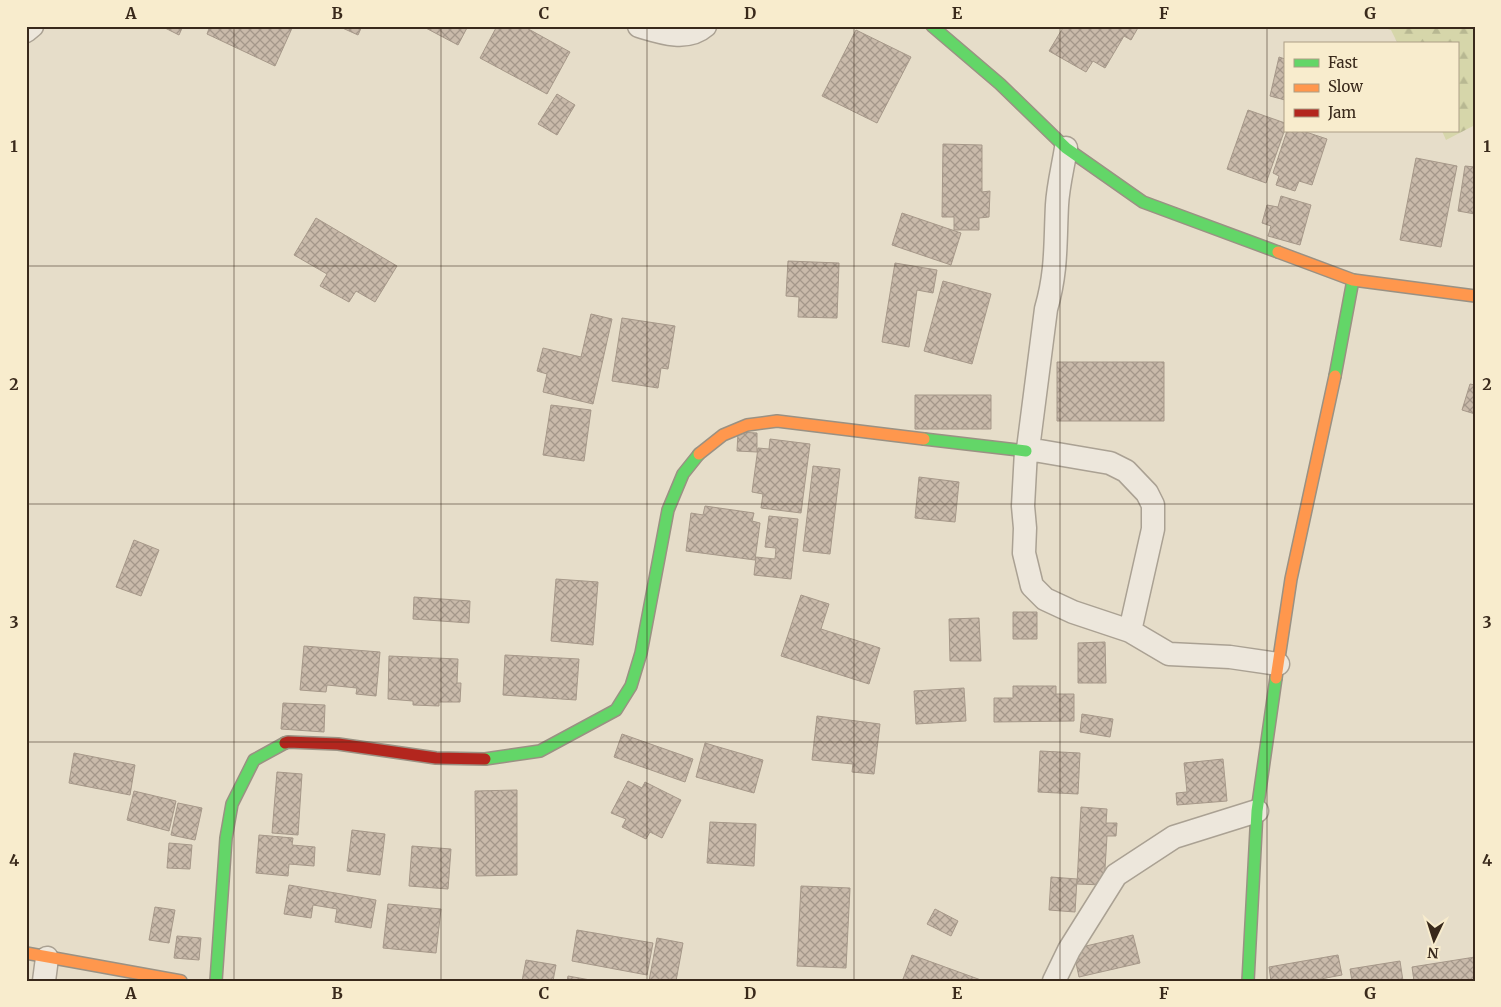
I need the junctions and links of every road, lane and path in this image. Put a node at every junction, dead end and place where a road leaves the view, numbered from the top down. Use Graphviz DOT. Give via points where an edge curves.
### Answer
graph roads {
  1 [pos="32,26"];
  2 [pos="639,26"];
  3 [pos="705,26"];
  4 [pos="932,26"];
  5 [pos="26,31"];
  6 [pos="1066,148"];
  7 [pos="1353,280"];
  8 [pos="1475,296"];
  9 [pos="1027,450"];
  10 [pos="1130,631"];
  11 [pos="1278,664"];
  12 [pos="1257,811"];
  13 [pos="37,956"];
  14 [pos="44,981"];
  15 [pos="181,981"];
  16 [pos="216,981"];
  17 [pos="1054,981"];
  18 [pos="1248,981"];
  1 -- 5 [label="street"];
  2 -- 3 [label="street" via="672,35 699,32"];
  4 -- 6 [label="street" via="1000,84"];
  6 -- 7 [label="street" via="1143,202"];
  6 -- 9 [label="street" via="1057,203 1052,287 1046,309"];
  7 -- 8 [label="street"];
  7 -- 11 [label="street" via="1291,579"];
  9 -- 10 [label="street" via="1024,553 1032,586 1045,599 1073,612"];
  9 -- 10 [label="street" via="1110,463 1126,471 1147,494 1153,505 1153,529"];
  9 -- 16 [label="street" via="777,420 747,424 723,435 702,450 683,474 668,510 640,653 631,686 616,710 540,751 490,759 436,758 338,744 288,742 254,760 232,804 226,838"];
  10 -- 11 [label="street" via="1169,654 1230,657"];
  11 -- 12 [label="street"];
  12 -- 17 [label="street" via="1174,837 1116,875 1069,950"];
  12 -- 18 [label="street"];
  13 -- 14 [label="street"];
  13 -- 15 [label="street"];
}
